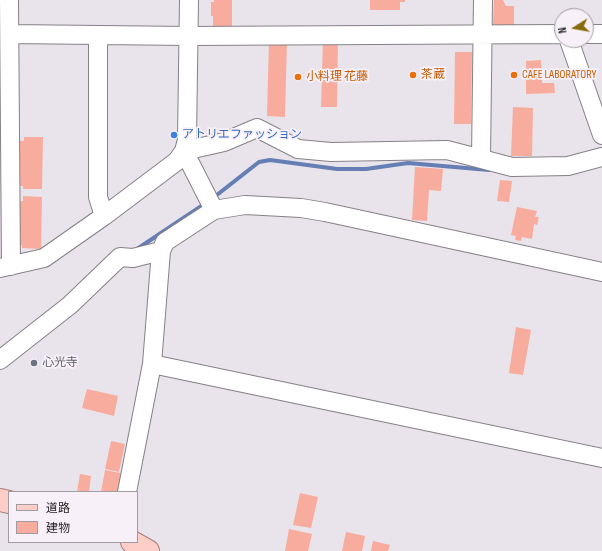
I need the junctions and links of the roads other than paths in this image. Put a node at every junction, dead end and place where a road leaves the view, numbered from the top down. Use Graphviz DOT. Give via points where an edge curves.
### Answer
graph roads {
  1 [pos="9,0"];
  2 [pos="189,0"];
  3 [pos="484,0"];
  4 [pos="483,33"];
  5 [pos="10,34"];
  6 [pos="554,34"];
  7 [pos="98,35"];
  8 [pos="189,36"];
  9 [pos="572,48"];
  10 [pos="5,105"];
  11 [pos="602,135"];
  12 [pos="184,151"];
  13 [pos="602,157"];
  14 [pos="481,158"];
  15 [pos="214,210"];
  16 [pos="104,216"];
  17 [pos="161,252"];
  18 [pos="6,267"];
  19 [pos="602,272"];
  20 [pos="0,360"];
  21 [pos="152,364"];
  22 [pos="602,458"];
  23 [pos="127,491"];
  24 [pos="134,543"];
  25 [pos="148,551"];
  1 -- 5 [label="street"];
  2 -- 8 [label="street"];
  3 -- 4 [label="street"];
  4 -- 6 [label="street"];
  4 -- 8 [label="street"];
  4 -- 14 [label="street"];
  5 -- 7 [label="street"];
  5 -- 10 [label="street"];
  7 -- 8 [label="street"];
  7 -- 16 [label="street" via="98,197"];
  8 -- 12 [label="street" via="187,140"];
  9 -- 11 [label="street"];
  10 -- 18 [label="street"];
  12 -- 14 [label="street" via="224,142 257,128 298,149 331,152 447,150"];
  12 -- 15 [label="street"];
  12 -- 16 [label="street" via="177,161"];
  13 -- 14 [label="street" via="568,166 512,167"];
  15 -- 17 [label="street" via="165,242"];
  15 -- 19 [label="street" via="245,205 301,208"];
  16 -- 18 [label="street" via="44,258"];
  17 -- 20 [label="street" via="133,258 120,257 70,305"];
  17 -- 21 [label="street"];
  21 -- 22 [label="street"];
  21 -- 23 [label="street"];
  24 -- 25 [label="main road"];
}
